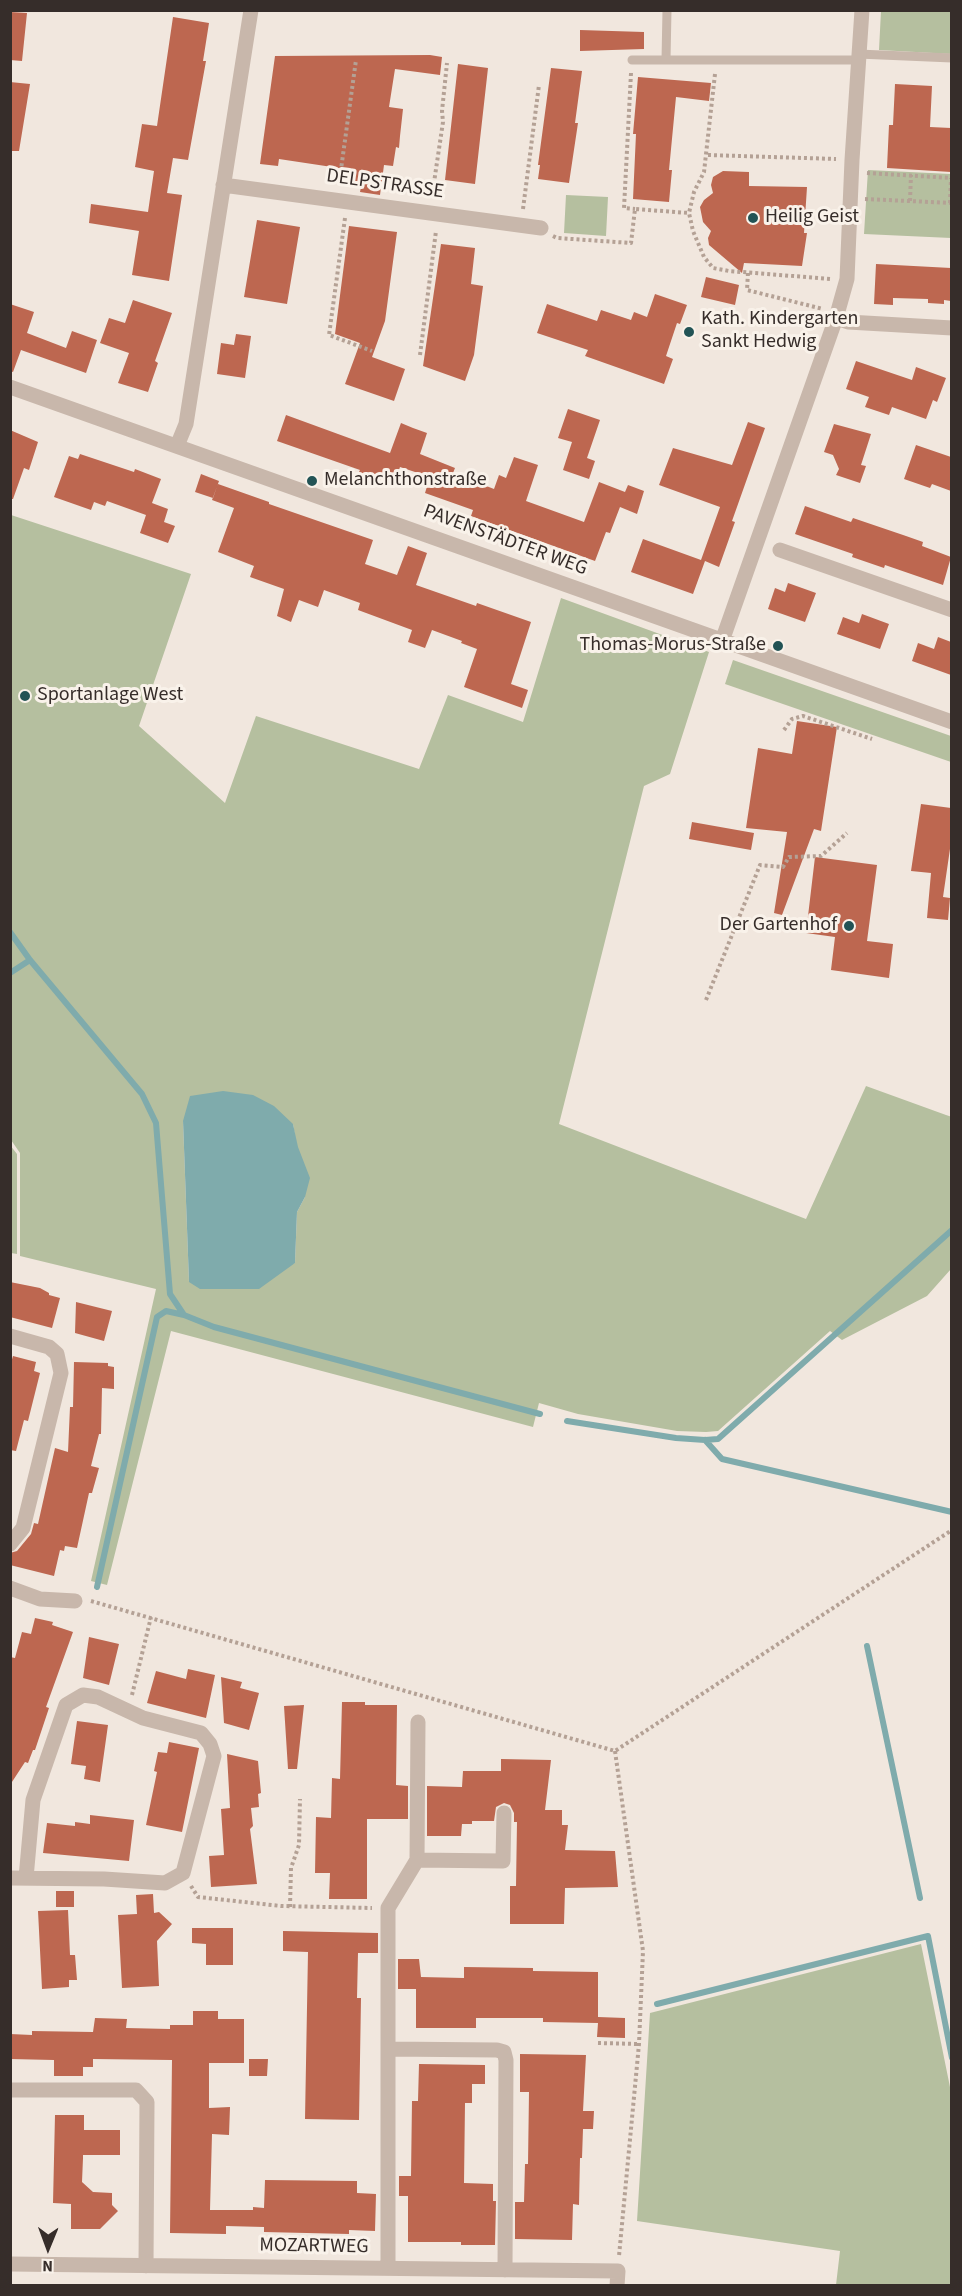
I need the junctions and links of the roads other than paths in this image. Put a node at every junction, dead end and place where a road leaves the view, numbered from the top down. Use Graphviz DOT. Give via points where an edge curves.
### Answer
graph roads {
  1 [pos="251,10"];
  2 [pos="667,10"];
  3 [pos="862,10"];
  4 [pos="858,57"];
  5 [pos="951,58"];
  6 [pos="632,60"];
  7 [pos="666,60"];
  8 [pos="223,185"];
  9 [pos="542,228"];
  10 [pos="837,315"];
  11 [pos="951,328"];
  12 [pos="10,387"];
  13 [pos="177,446"];
  14 [pos="780,550"];
  15 [pos="951,610"];
  16 [pos="722,641"];
  17 [pos="951,722"];
  18 [pos="10,1336"];
  19 [pos="10,1544"];
  20 [pos="10,1588"];
  21 [pos="75,1601"];
  22 [pos="418,1722"];
  23 [pos="504,1813"];
  24 [pos="417,1860"];
  25 [pos="18,1878"];
  26 [pos="388,2049"];
  27 [pos="10,2090"];
  28 [pos="10,2264"];
  29 [pos="146,2266"];
  30 [pos="388,2268"];
  31 [pos="505,2270"];
  32 [pos="617,2278"];
  1 -- 8 [label="street"];
  2 -- 7 [label="lane"];
  3 -- 4 [label="street"];
  4 -- 5 [label="lane"];
  4 -- 7 [label="lane"];
  4 -- 10 [label="street" via="847,279"];
  6 -- 7 [label="lane"];
  8 -- 9 [label="street, DELPSTRASSE"];
  8 -- 13 [label="street" via="186,424"];
  10 -- 11 [label="street" via="848,322"];
  10 -- 16 [label="street"];
  12 -- 13 [label="street, PAVENSTÄDTER WEG"];
  13 -- 16 [label="street, PAVENSTÄDTER WEG"];
  14 -- 15 [label="street"];
  16 -- 17 [label="street, PAVENSTÄDTER WEG"];
  18 -- 19 [label="street" via="49,1347 57,1354 61,1373 23,1528"];
  20 -- 21 [label="street" via="40,1599"];
  22 -- 24 [label="street"];
  23 -- 24 [label="street" via="503,1861"];
  24 -- 26 [label="street" via="388,1908"];
  25 -- 25 [label="street" via="165,1883 183,1873 214,1756 210,1744 201,1733 128,1712 98,1697 83,1695 66,1704 33,1800"];
  26 -- 30 [label="street"];
  26 -- 31 [label="street" via="504,2052"];
  27 -- 29 [label="street" via="136,2090 147,2102"];
  28 -- 29 [label="street, MOZARTWEG"];
  29 -- 30 [label="street, MOZARTWEG"];
  30 -- 31 [label="street, MOZARTWEG"];
  31 -- 32 [label="street, MOZARTWEG"];
}
